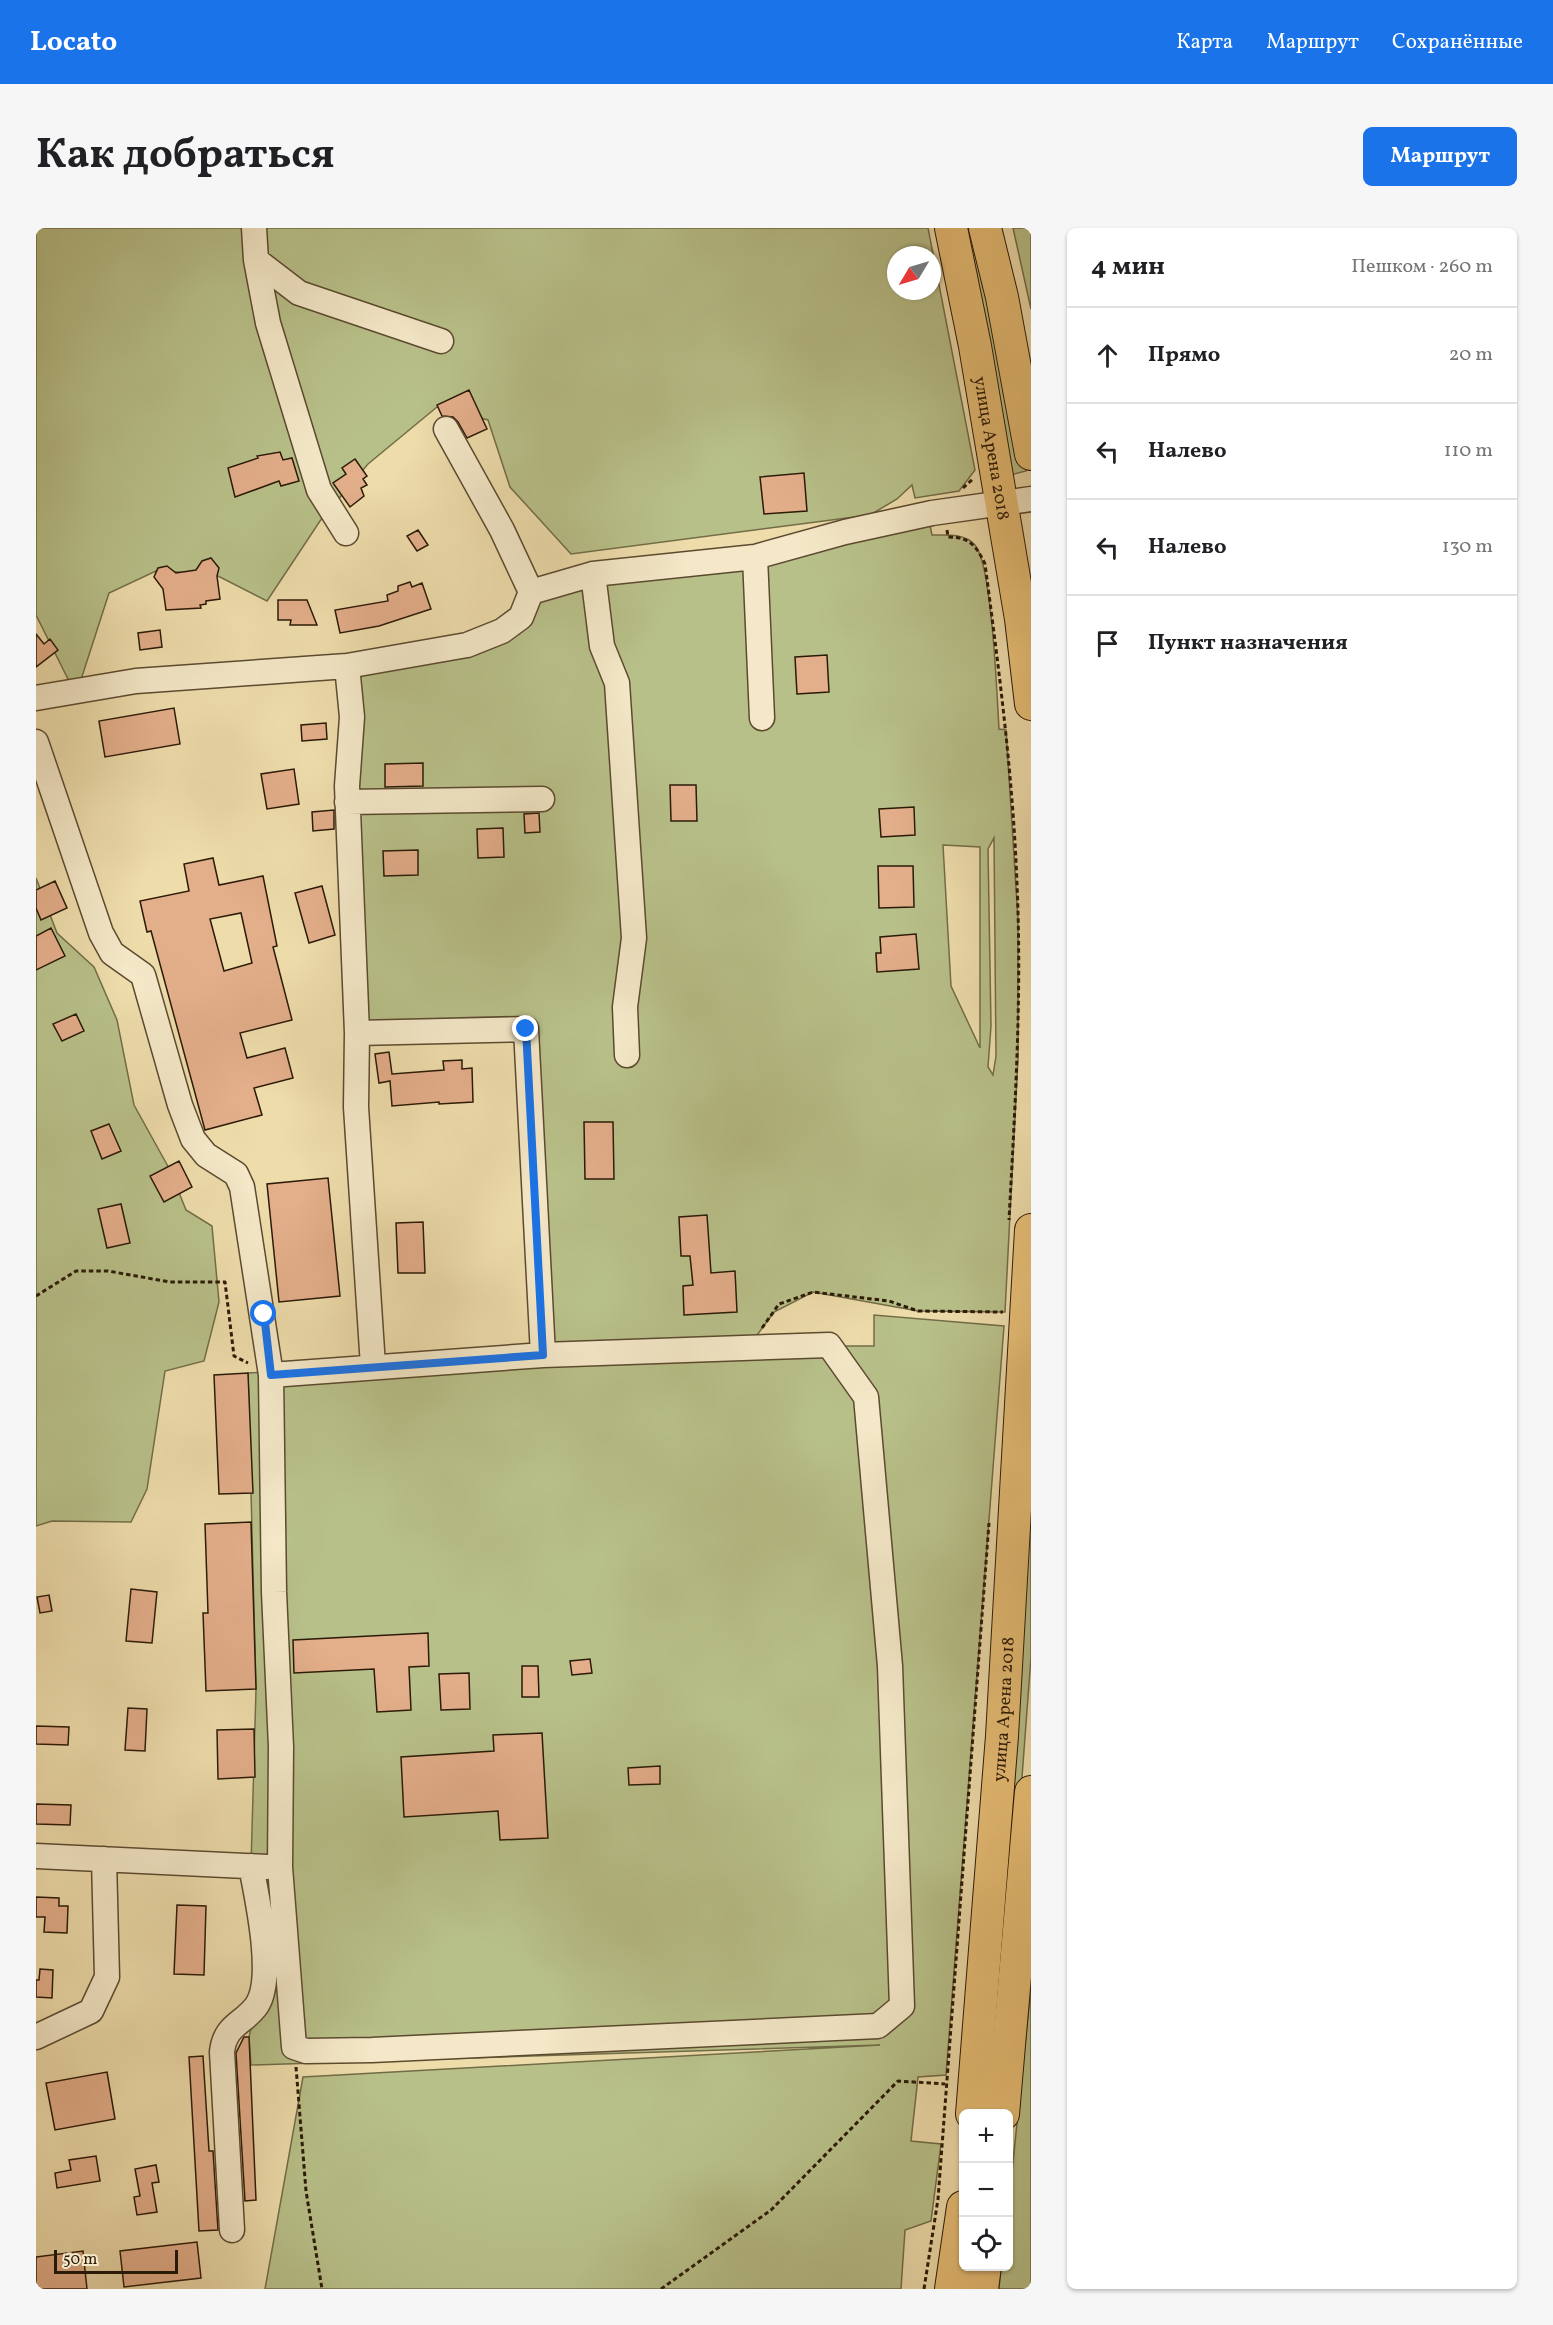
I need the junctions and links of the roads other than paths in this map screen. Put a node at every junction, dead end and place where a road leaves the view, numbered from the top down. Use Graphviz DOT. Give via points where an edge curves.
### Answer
graph roads {
  1 [pos="254,228"];
  2 [pos="951,228"];
  3 [pos="990,238"];
  4 [pos="256,260"];
  5 [pos="1002,297"];
  6 [pos="441,341"];
  7 [pos="1031,414"];
  8 [pos="447,429"];
  9 [pos="1031,454"];
  10 [pos="1016,500"];
  11 [pos="346,533"];
  12 [pos="755,557"];
  13 [pos="593,574"];
  14 [pos="531,592"];
  15 [pos="347,666"];
  16 [pos="36,698"];
  17 [pos="1031,704"];
  18 [pos="762,718"];
  19 [pos="36,742"];
  20 [pos="542,799"];
  21 [pos="347,802"];
  22 [pos="357,1033"];
  23 [pos="627,1055"];
  24 [pos="1020,1226"];
  25 [pos="543,1355"];
  26 [pos="373,1366"];
  27 [pos="271,1375"];
  28 [pos="1031,1792"];
  29 [pos="36,1856"];
  30 [pos="104,1859"];
  31 [pos="251,1866"];
  32 [pos="280,1867"];
  33 [pos="1025,1953"];
  34 [pos="36,2037"];
  35 [pos="964,2094"];
  36 [pos="1004,2109"];
  37 [pos="962,2217"];
  38 [pos="232,2230"];
  39 [pos="984,2271"];
  40 [pos="951,2289"];
  41 [pos="982,2289"];
  1 -- 4 [label="street"];
  2 -- 10 [label="main road, улица Арена 2018" via="975,346"];
  3 -- 5 [label="main road, улица Арена 2018"];
  4 -- 6 [label="street" via="299,293"];
  4 -- 11 [label="street" via="268,322 319,490"];
  5 -- 7 [label="main road"];
  5 -- 9 [label="main road, улица Арена 2018"];
  8 -- 14 [label="street"];
  10 -- 12 [label="street" via="845,532"];
  10 -- 17 [label="main road, улица Арена 2018"];
  12 -- 13 [label="street"];
  12 -- 18 [label="street"];
  13 -- 14 [label="street"];
  13 -- 23 [label="street" via="602,646 617,683 634,938 625,1007"];
  14 -- 15 [label="street" via="521,617 502,631 467,645"];
  15 -- 16 [label="street" via="136,681"];
  15 -- 21 [label="street" via="352,717"];
  19 -- 27 [label="street" via="101,933 112,953 143,975 193,1139 206,1155 236,1174 242,1187"];
  20 -- 21 [label="street"];
  21 -- 22 [label="street"];
  22 -- 25 [label="street" via="526,1029"];
  22 -- 26 [label="street" via="356,1107"];
  24 -- 35 [label="main road, улица Арена 2018" via="1002,1736"];
  25 -- 26 [label="street"];
  25 -- 32 [label="street" via="829,1345 866,1397 890,1666 902,2006 878,2026 306,2051 294,2048"];
  26 -- 27 [label="street"];
  27 -- 32 [label="street" via="281,1748"];
  28 -- 33 [label="main road, улица Арена 2018"];
  29 -- 30 [label="street"];
  30 -- 31 [label="street"];
  30 -- 34 [label="street" via="107,1977 91,2012"];
  31 -- 32 [label="street"];
  31 -- 38 [label="street" via="264,1940 261,1994 257,2006 224,2039 222,2052"];
  33 -- 36 [label="main road, улица Арена 2018"];
  37 -- 40 [label="main road"];
  39 -- 41 [label="main road"];
}
